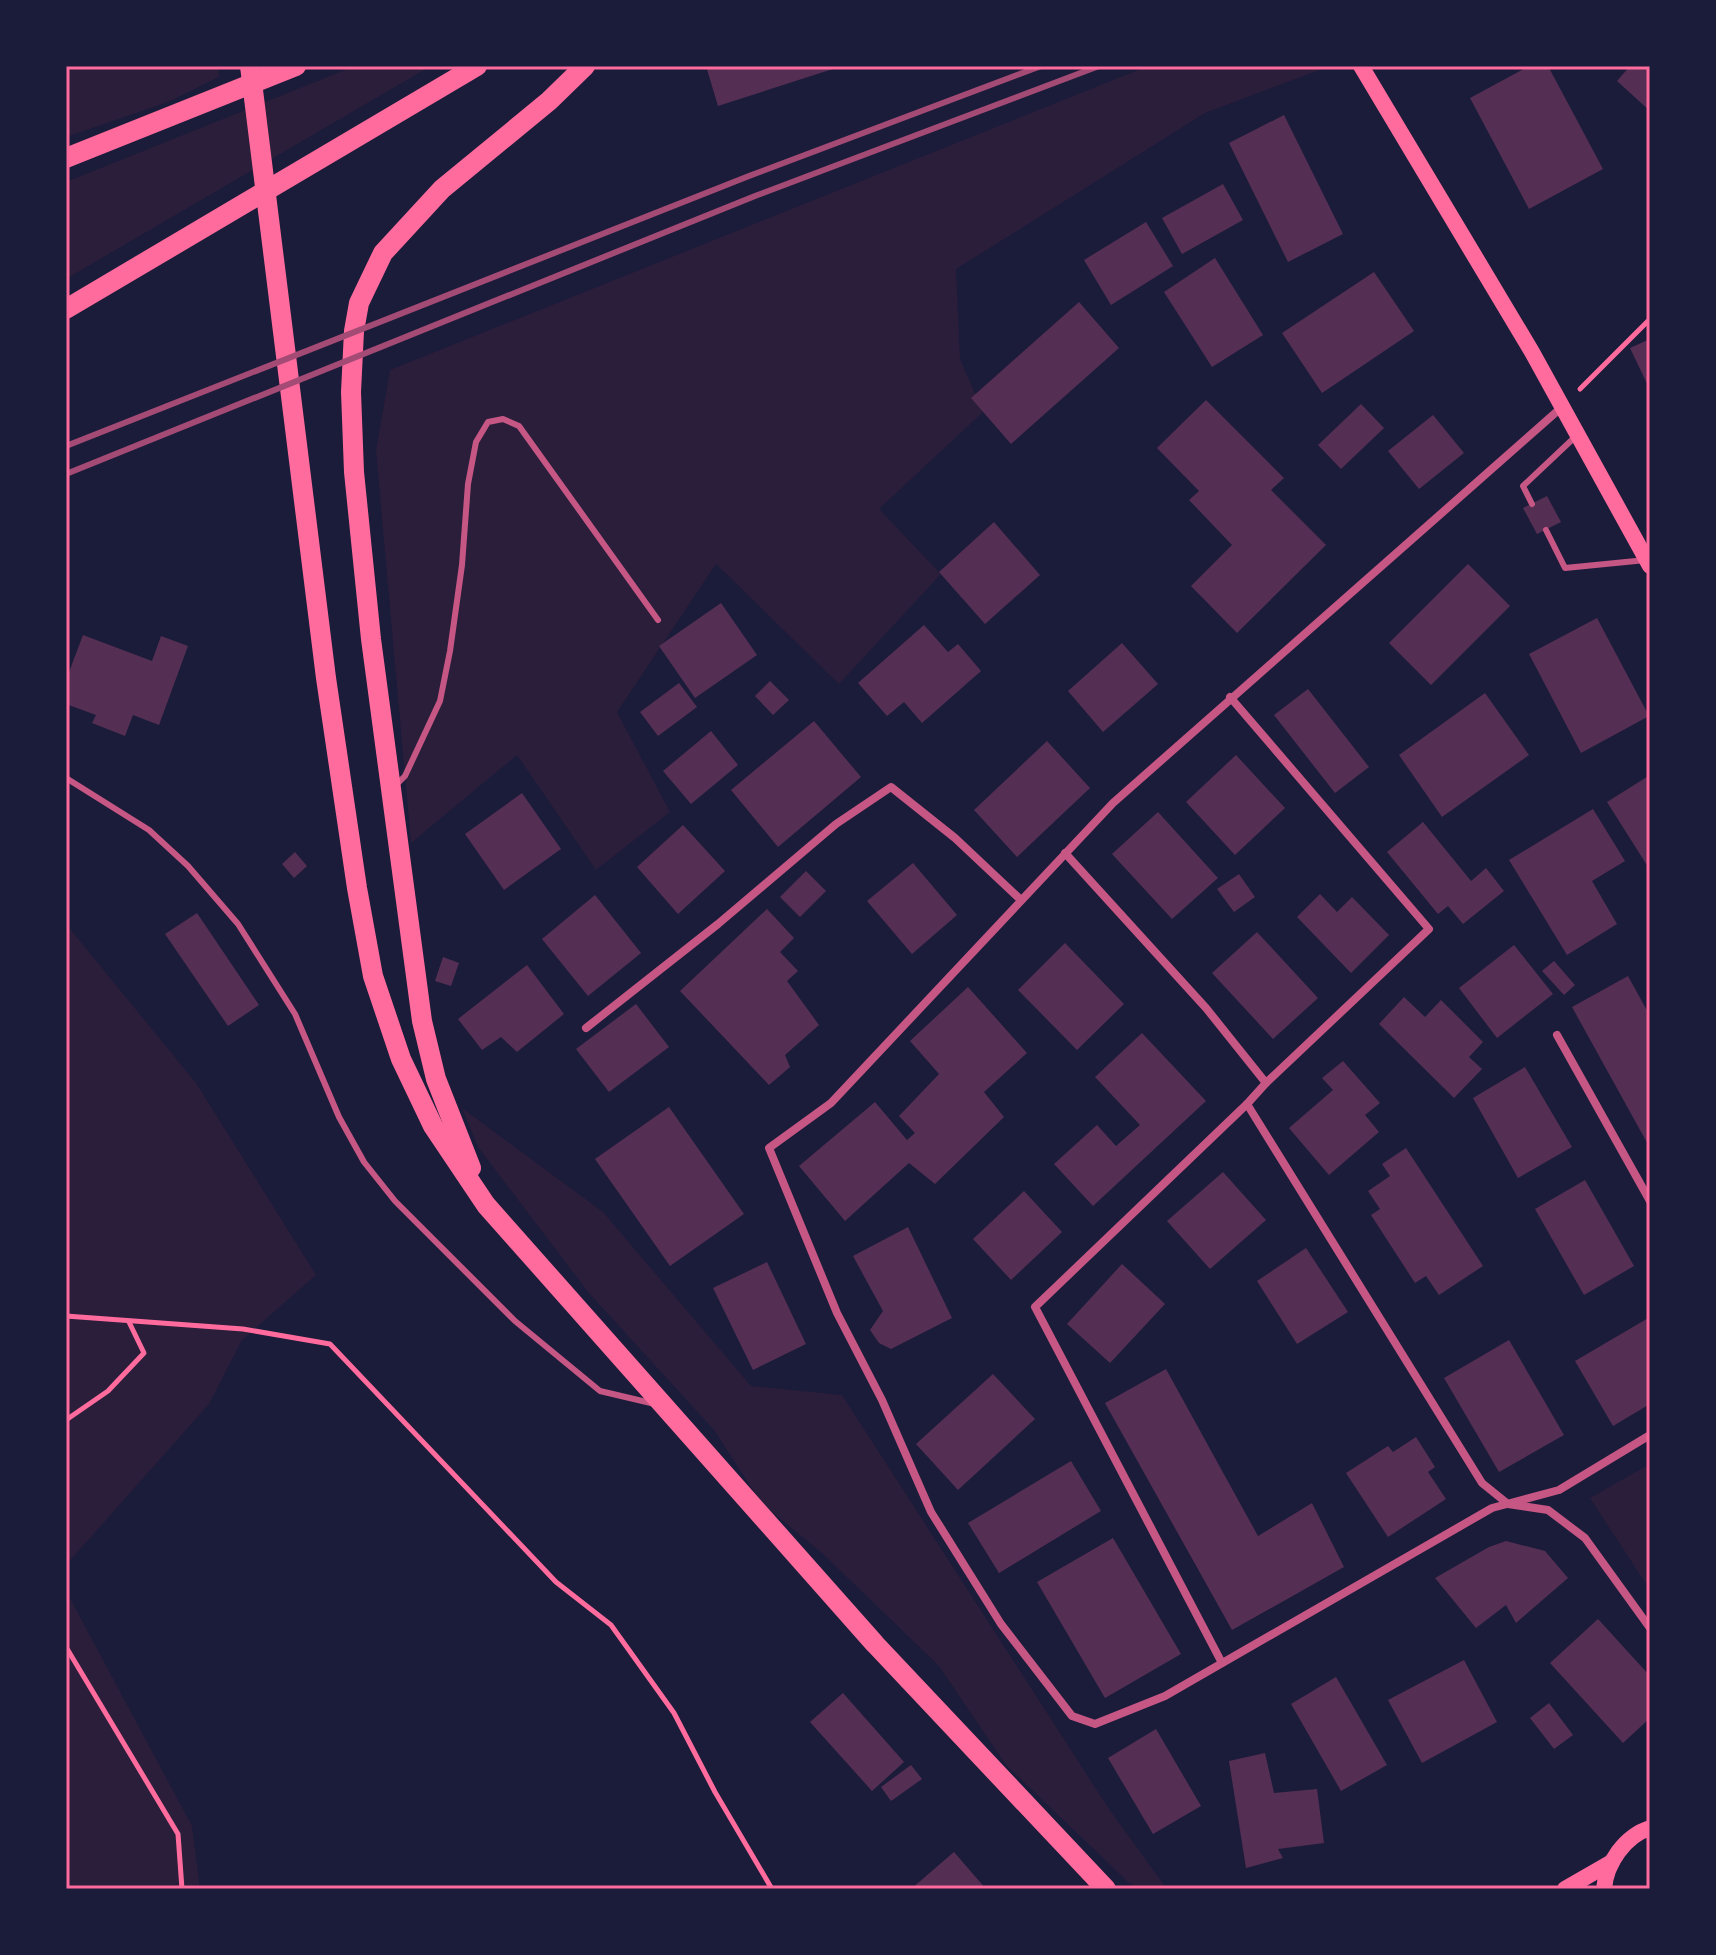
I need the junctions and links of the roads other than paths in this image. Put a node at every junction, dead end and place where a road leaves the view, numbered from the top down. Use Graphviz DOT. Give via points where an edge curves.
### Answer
graph roads {
  1 [pos="250,66"];
  2 [pos="296,66"];
  3 [pos="477,66"];
  4 [pos="585,66"];
  5 [pos="1362,67"];
  6 [pos="66,158"];
  7 [pos="66,309"];
  8 [pos="1562,407"];
  9 [pos="1578,435"];
  10 [pos="1532,504"];
  11 [pos="1546,530"];
  12 [pos="1648,563"];
  13 [pos="658,620"];
  14 [pos="1230,697"];
  15 [pos="66,778"];
  16 [pos="391,790"];
  17 [pos="1065,853"];
  18 [pos="1021,900"];
  19 [pos="586,1028"];
  20 [pos="1557,1035"];
  21 [pos="1266,1083"];
  22 [pos="1247,1104"];
  23 [pos="1650,1201"];
  24 [pos="486,1205"];
  25 [pos="663,1406"];
  26 [pos="1650,1435"];
  27 [pos="1508,1504"];
  28 [pos="1650,1628"];
  29 [pos="1222,1663"];
  30 [pos="1650,1828"];
  31 [pos="1612,1862"];
  32 [pos="1106,1889"];
  33 [pos="1565,1889"];
  34 [pos="1604,1889"];
  1 -- 24 [label="main road" via="354,873 373,976 401,1059 433,1126"];
  2 -- 6 [label="main road"];
  3 -- 7 [label="main road"];
  4 -- 16 [label="main road" via="442,189 383,253 359,303 351,392 354,472"];
  5 -- 8 [label="main road"];
  8 -- 9 [label="main road"];
  8 -- 14 [label="street"];
  9 -- 10 [label="lane" via="1523,486"];
  9 -- 12 [label="main road"];
  11 -- 12 [label="lane" via="1565,568"];
  13 -- 16 [label="lane" via="519,426 503,419 488,422 476,442 468,484 458,594 440,701 405,776"];
  14 -- 17 [label="street"];
  14 -- 21 [label="street" via="1429,929"];
  15 -- 25 [label="lane" via="149,830 238,924 295,1014 364,1162 395,1201 515,1321 600,1391"];
  16 -- 24 [label="main road" via="422,1021 436,1079"];
  17 -- 18 [label="street"];
  17 -- 21 [label="street" via="1206,1008"];
  18 -- 19 [label="street" via="891,787 836,824"];
  18 -- 29 [label="street" via="831,1103 769,1148 837,1313 931,1512 1001,1624 1072,1716 1095,1724 1165,1696"];
  20 -- 23 [label="street"];
  21 -- 22 [label="street"];
  22 -- 27 [label="street" via="1482,1483"];
  22 -- 29 [label="street" via="1035,1307"];
  24 -- 25 [label="main road"];
  25 -- 32 [label="main road" via="875,1644"];
  26 -- 27 [label="street" via="1559,1490"];
  27 -- 28 [label="street" via="1548,1510 1585,1538"];
  27 -- 29 [label="street" via="1492,1508"];
  30 -- 31 [label="main road" via="1626,1843"];
  31 -- 33 [label="main road"];
  31 -- 34 [label="main road"];
}
